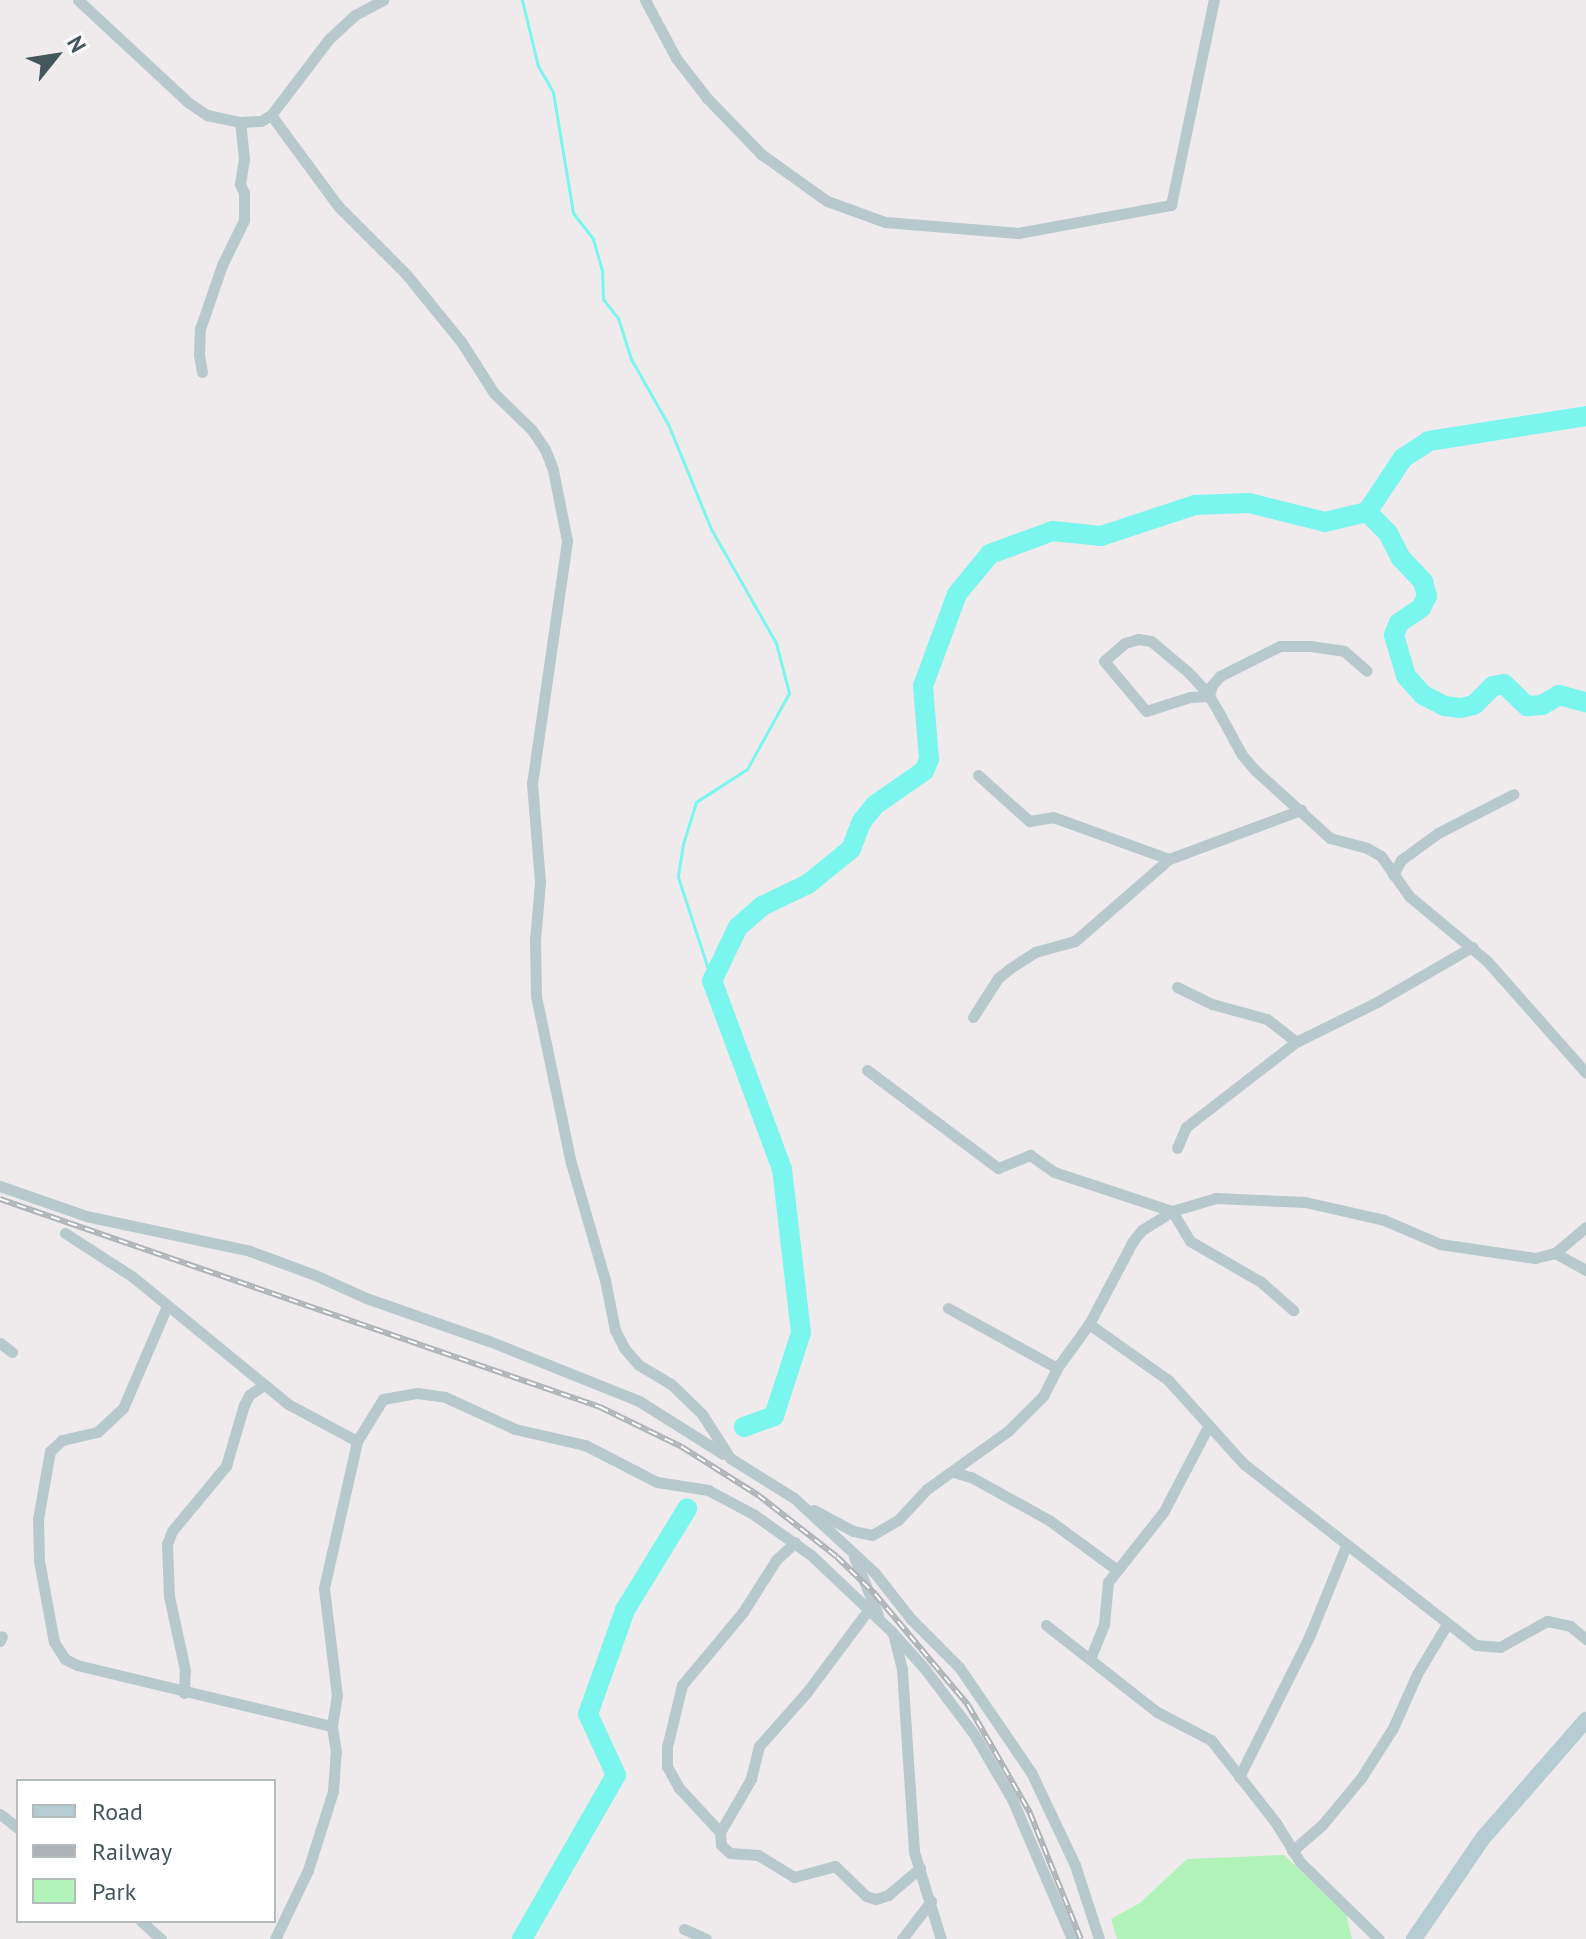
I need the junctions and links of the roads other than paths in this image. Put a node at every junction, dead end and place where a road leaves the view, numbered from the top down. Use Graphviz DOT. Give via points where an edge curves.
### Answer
graph roads {
  1 [pos="78,0"];
  2 [pos="383,0"];
  3 [pos="645,0"];
  4 [pos="1214,0"];
  5 [pos="271,115"];
  6 [pos="240,122"];
  7 [pos="202,372"];
  8 [pos="1367,671"];
  9 [pos="1209,696"];
  10 [pos="978,775"];
  11 [pos="1514,794"];
  12 [pos="1301,810"];
  13 [pos="1169,859"];
  14 [pos="1393,875"];
  15 [pos="1472,947"];
  16 [pos="1177,987"];
  17 [pos="973,1017"];
  18 [pos="1296,1042"];
  19 [pos="867,1070"];
  20 [pos="1586,1073"];
  21 [pos="1177,1148"];
  22 [pos="0,1186"];
  23 [pos="1172,1211"];
  24 [pos="1586,1227"];
  25 [pos="65,1233"];
  26 [pos="1555,1253"];
  27 [pos="1586,1270"];
  28 [pos="167,1306"];
  29 [pos="948,1308"];
  30 [pos="1293,1310"];
  31 [pos="1089,1324"];
  32 [pos="0,1343"];
  33 [pos="12,1352"];
  34 [pos="1057,1368"];
  35 [pos="264,1385"];
  36 [pos="1208,1427"];
  37 [pos="357,1441"];
  38 [pos="730,1458"];
  39 [pos="953,1472"];
  40 [pos="794,1498"];
  41 [pos="795,1542"];
  42 [pos="1346,1546"];
  43 [pos="850,1550"];
  44 [pos="1117,1570"];
  45 [pos="869,1609"];
  46 [pos="880,1619"];
  47 [pos="1447,1624"];
  48 [pos="1046,1625"];
  49 [pos="891,1631"];
  50 [pos="1586,1639"];
  51 [pos="1090,1659"];
  52 [pos="184,1693"];
  53 [pos="1586,1720"];
  54 [pos="332,1726"];
  55 [pos="1239,1777"];
  56 [pos="0,1814"];
  57 [pos="16,1826"];
  58 [pos="720,1832"];
  59 [pos="1292,1851"];
  60 [pos="920,1868"];
  61 [pos="931,1901"];
  62 [pos="143,1923"];
  63 [pos="684,1929"];
  64 [pos="161,1939"];
  65 [pos="275,1939"];
  66 [pos="706,1939"];
  67 [pos="902,1939"];
  68 [pos="941,1939"];
  69 [pos="1072,1939"];
  70 [pos="1099,1939"];
  71 [pos="1379,1939"];
  72 [pos="1414,1939"];
  1 -- 6 [label="street" via="189,103 207,115"];
  2 -- 5 [label="street" via="355,15 329,39"];
  3 -- 4 [label="street" via="676,58 707,98 761,154 827,201 885,222 1018,233 1171,205"];
  5 -- 6 [label="street"];
  5 -- 38 [label="street" via="338,206 406,274 494,393 532,430 553,470 567,541 532,783 540,882 535,940 538,1015 615,1330 639,1365 695,1406"];
  6 -- 7 [label="street" via="244,220 200,329"];
  8 -- 9 [label="street" via="1344,651 1280,646 1220,676"];
  9 -- 9 [label="street" via="1146,711 1104,661 1131,640 1151,641"];
  9 -- 12 [label="street" via="1242,755"];
  10 -- 13 [label="street" via="1029,821 1053,817"];
  11 -- 14 [label="street" via="1438,833 1401,860"];
  12 -- 13 [label="street"];
  12 -- 14 [label="street" via="1330,838 1375,851"];
  13 -- 17 [label="street" via="1075,941 1035,952 1009,969"];
  14 -- 15 [label="street" via="1409,896"];
  15 -- 18 [label="street"];
  15 -- 20 [label="street"];
  16 -- 18 [label="street" via="1212,1004 1267,1019"];
  18 -- 21 [label="street" via="1186,1127"];
  19 -- 23 [label="street" via="998,1168 1030,1155 1054,1172"];
  22 -- 38 [label="street" via="86,1216 250,1251 315,1275 639,1401"];
  23 -- 26 [label="street" via="1216,1198 1305,1202 1384,1220 1440,1244 1535,1258"];
  23 -- 30 [label="street" via="1190,1241 1261,1282"];
  23 -- 31 [label="street" via="1133,1241"];
  24 -- 26 [label="street"];
  25 -- 28 [label="street"];
  26 -- 27 [label="street"];
  28 -- 35 [label="street"];
  28 -- 52 [label="street" via="123,1408 97,1432 62,1440 50,1451 38,1519 39,1561 54,1642 65,1659"];
  29 -- 34 [label="street"];
  31 -- 34 [label="street"];
  31 -- 36 [label="street" via="1168,1380"];
  32 -- 33 [label="street"];
  34 -- 39 [label="street" via="1030,1412"];
  35 -- 37 [label="street"];
  35 -- 52 [label="street" via="244,1405 226,1466 167,1544"];
  36 -- 42 [label="street" via="1228,1450"];
  36 -- 44 [label="street" via="1164,1511"];
  37 -- 41 [label="street" via="383,1399 417,1393 445,1397 515,1429 585,1445 657,1482 708,1490"];
  37 -- 54 [label="street" via="324,1588 337,1696"];
  38 -- 40 [label="street"];
  39 -- 40 [label="street" via="927,1489 898,1520 872,1535 853,1531"];
  39 -- 44 [label="street" via="1049,1520"];
  40 -- 43 [label="street"];
  41 -- 45 [label="street"];
  41 -- 58 [label="street" via="682,1685 667,1766 679,1788"];
  42 -- 47 [label="street"];
  42 -- 55 [label="street" via="1309,1637"];
  43 -- 46 [label="street"];
  43 -- 70 [label="street" via="959,1667 1020,1752 1068,1850"];
  44 -- 51 [label="street" via="1105,1593 1104,1624"];
  45 -- 46 [label="street"];
  45 -- 58 [label="street" via="759,1746 751,1779"];
  46 -- 49 [label="street"];
  47 -- 50 [label="street" via="1484,1648 1500,1647 1547,1621 1570,1626"];
  47 -- 59 [label="street" via="1361,1778"];
  48 -- 51 [label="street"];
  49 -- 60 [label="street" via="902,1670 914,1852"];
  49 -- 69 [label="street" via="954,1705 993,1764"];
  51 -- 55 [label="street" via="1157,1712 1211,1740"];
  52 -- 54 [label="street"];
  53 -- 72 [label="street" via="1483,1838"];
  54 -- 65 [label="street" via="333,1791 308,1870"];
  55 -- 59 [label="street"];
  56 -- 57 [label="street"];
  58 -- 60 [label="street" via="724,1851 758,1855 794,1877 835,1866 870,1898 888,1895"];
  59 -- 71 [label="street"];
  60 -- 61 [label="street"];
  61 -- 67 [label="street"];
  61 -- 68 [label="street"];
  62 -- 64 [label="street"];
  63 -- 66 [label="street"];
}
